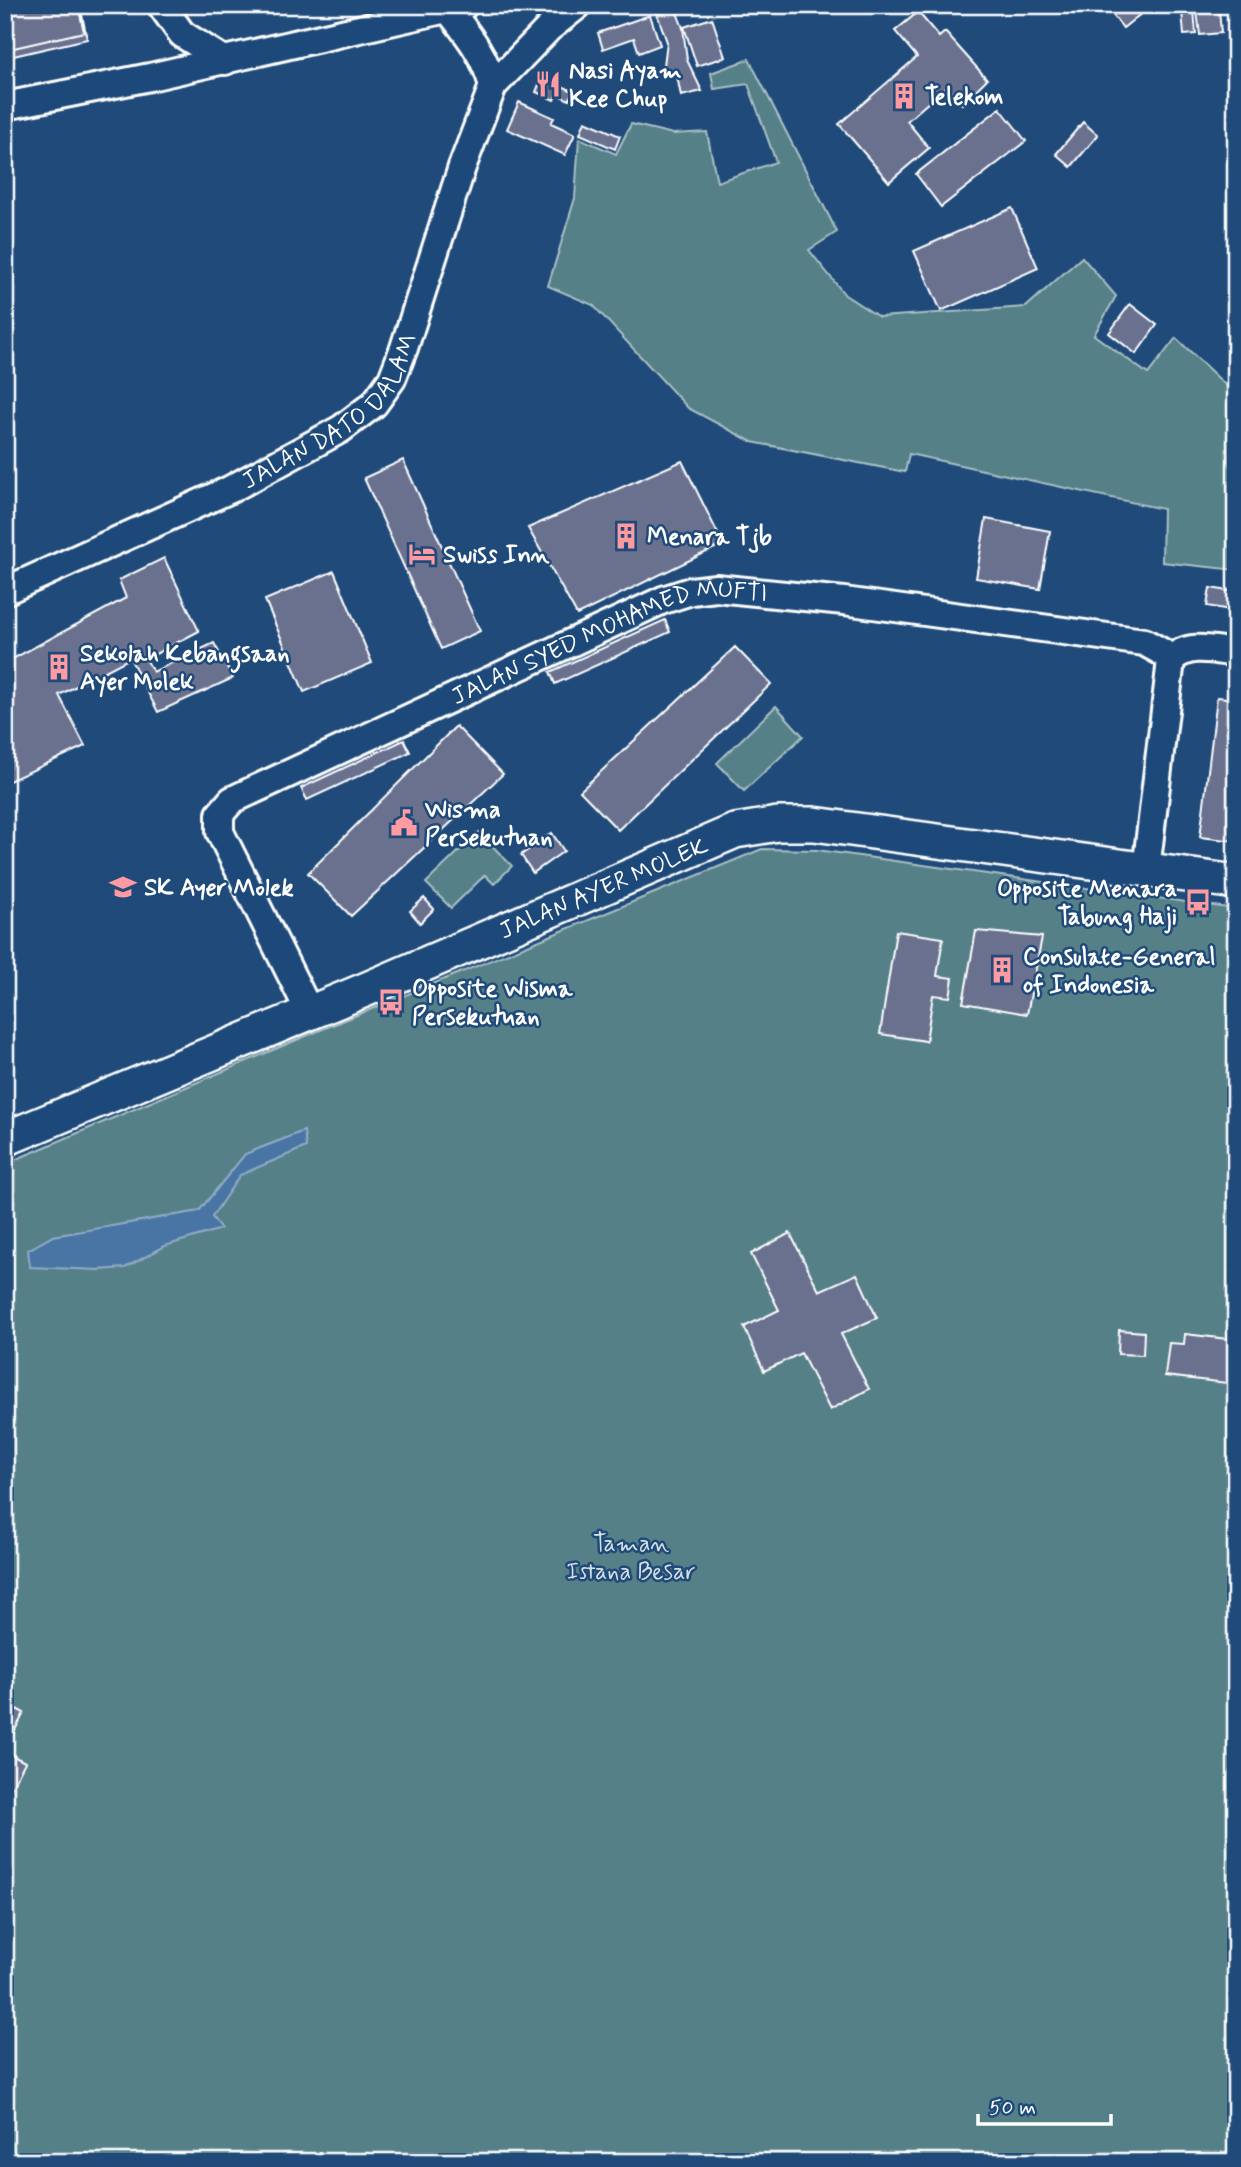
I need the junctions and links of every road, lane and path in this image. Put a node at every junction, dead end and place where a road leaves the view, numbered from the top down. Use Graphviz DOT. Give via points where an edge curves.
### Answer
graph roads {
  1 [pos="161,5"];
  2 [pos="579,5"];
  3 [pos="456,7"];
  4 [pos="225,61"];
  5 [pos="493,86"];
  6 [pos="5,106"];
  7 [pos="5,591"];
  8 [pos="1236,653"];
  9 [pos="1171,660"];
  10 [pos="1146,870"];
  11 [pos="1236,882"];
  12 [pos="310,1013"];
  13 [pos="5,1139"];
  1 -- 4 [label="street" via="182,34"];
  2 -- 5 [label="street, JALAN DATO DALAM"];
  3 -- 4 [label="street"];
  3 -- 5 [label="street"];
  4 -- 6 [label="street"];
  5 -- 7 [label="street, JALAN DATO DALAM" via="404,348 392,379 374,404 341,429 232,489"];
  8 -- 9 [label="street" via="1191,648"];
  9 -- 10 [label="street"];
  9 -- 12 [label="street, JALAN SYED MOHAMED MUFTI" via="1144,642 844,601 716,587 663,600 232,800 220,814 220,832"];
  10 -- 11 [label="main road, JALAN AYER MOLEK"];
  10 -- 12 [label="main road, JALAN AYER MOLEK" via="814,824 735,831"];
  12 -- 13 [label="main road, JALAN AYER MOLEK"];
}
